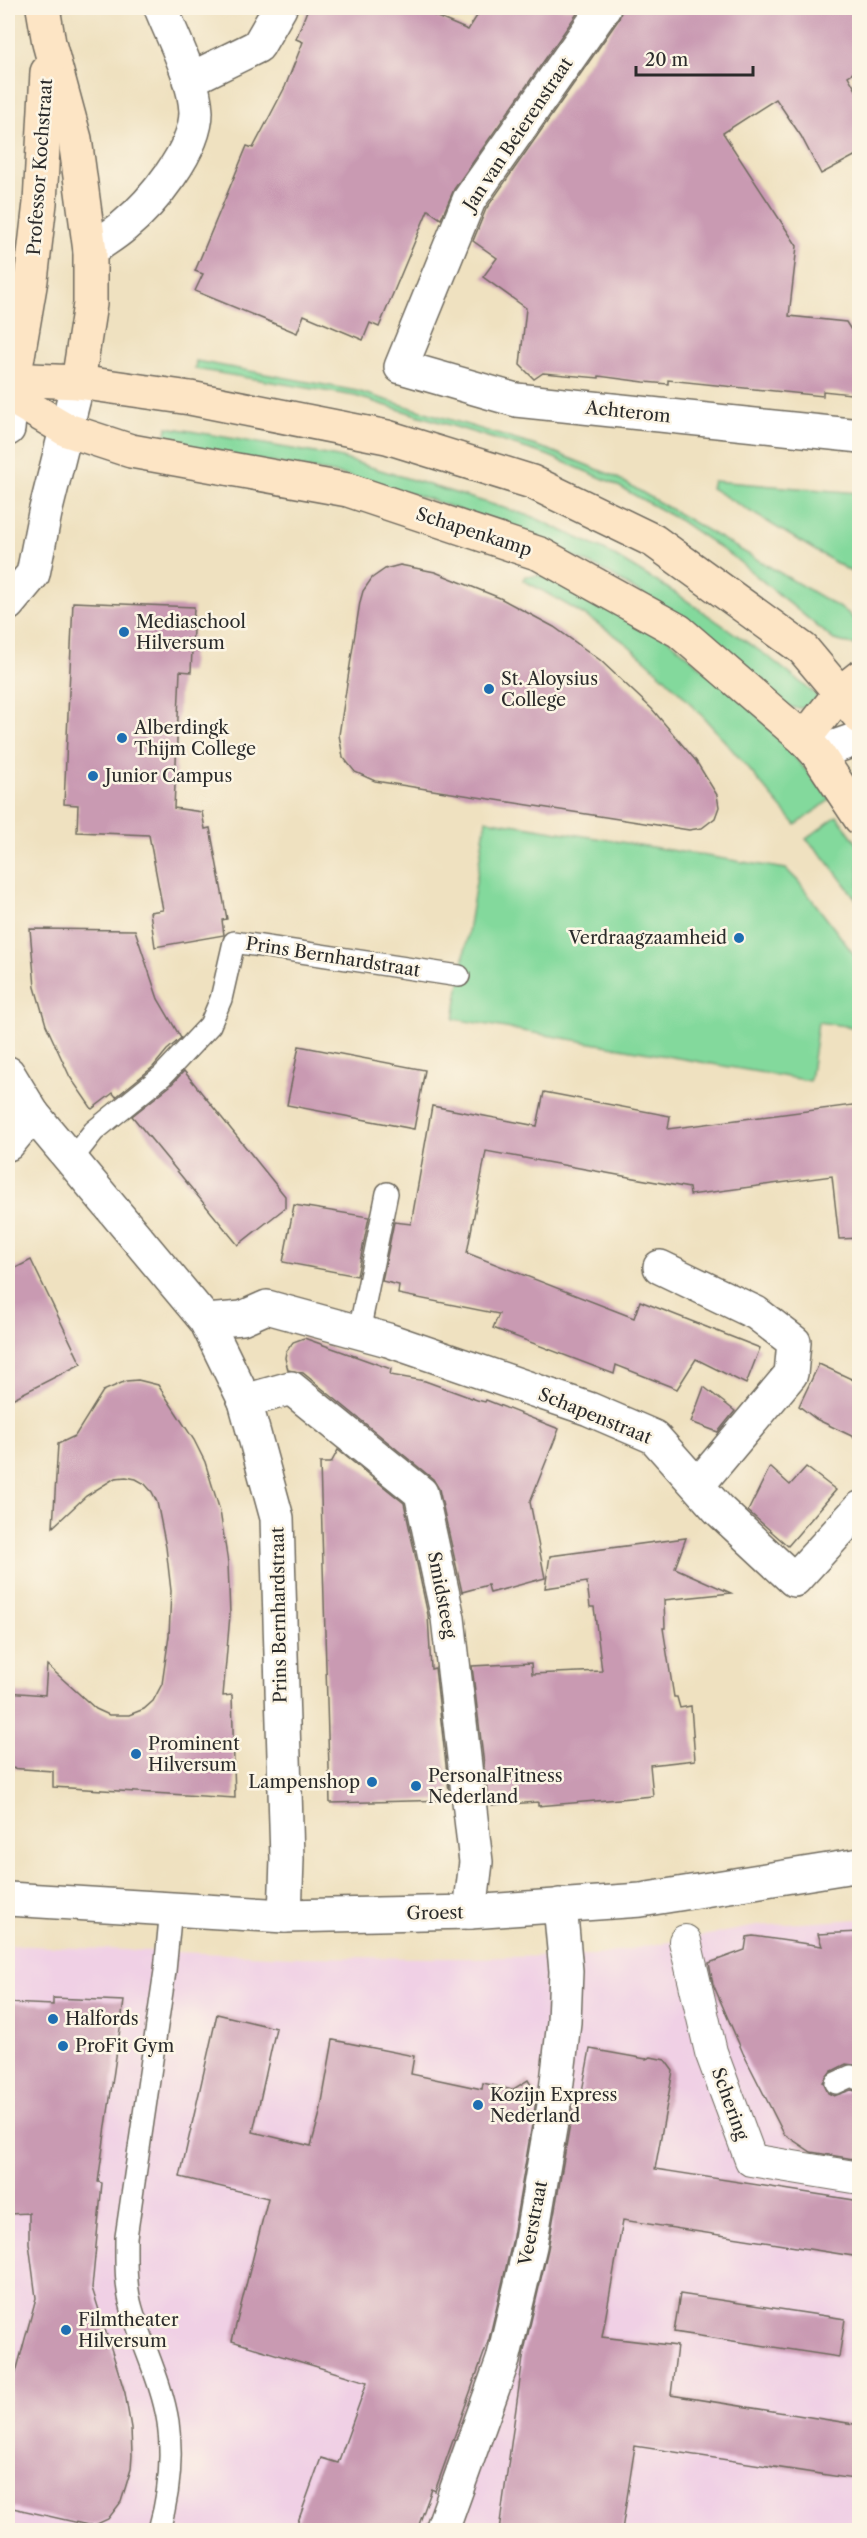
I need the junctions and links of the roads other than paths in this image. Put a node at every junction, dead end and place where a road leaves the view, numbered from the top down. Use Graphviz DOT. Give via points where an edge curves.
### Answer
graph roads {
  1 [pos="43,8"];
  2 [pos="161,8"];
  3 [pos="280,8"];
  4 [pos="604,8"];
  5 [pos="49,43"];
  6 [pos="189,80"];
  7 [pos="90,250"];
  8 [pos="401,367"];
  9 [pos="78,382"];
  10 [pos="10,388"];
  11 [pos="8,429"];
  12 [pos="67,430"];
  13 [pos="860,436"];
  14 [pos="8,604"];
  15 [pos="853,695"];
  16 [pos="860,738"];
  17 [pos="810,746"];
  18 [pos="860,818"];
  19 [pos="459,976"];
  20 [pos="8,1073"];
  21 [pos="33,1114"];
  22 [pos="8,1144"];
  23 [pos="71,1160"];
  24 [pos="387,1193"];
  25 [pos="660,1267"];
  26 [pos="206,1321"];
  27 [pos="359,1332"];
  28 [pos="245,1401"];
  29 [pos="698,1485"];
  30 [pos="860,1508"];
  31 [pos="860,1865"];
  32 [pos="8,1899"];
  33 [pos="560,1905"];
  34 [pos="171,1908"];
  35 [pos="470,1912"];
  36 [pos="285,1916"];
  37 [pos="685,1941"];
  38 [pos="860,2080"];
  39 [pos="836,2082"];
  40 [pos="860,2178"];
  41 [pos="162,2521"];
  42 [pos="442,2530"];
  1 -- 5 [label="main road, Professor Kochstraat"];
  2 -- 6 [label="street"];
  3 -- 6 [label="street" via="258,46"];
  4 -- 8 [label="street, Jan van Beierenstraat" via="469,200"];
  5 -- 7 [label="main road, Professor Kochstraat" via="75,139"];
  5 -- 10 [label="main road, Professor Kochstraat" via="40,203 28,297"];
  6 -- 7 [label="street" via="196,112 190,142 160,189 124,226"];
  7 -- 9 [label="main road, Professor Kochstraat" via="90,304"];
  8 -- 13 [label="street, Achterom" via="516,400"];
  9 -- 10 [label="main road"];
  9 -- 12 [label="street, Professor Kochstraat"];
  9 -- 15 [label="main road" via="190,398 387,437 532,482 654,541 803,649"];
  10 -- 11 [label="street"];
  10 -- 12 [label="main road, Schapenkamp"];
  12 -- 14 [label="street" via="33,574"];
  12 -- 17 [label="main road, Schapenkamp" via="131,451 348,490 540,554 679,631"];
  15 -- 17 [label="main road"];
  16 -- 17 [label="street"];
  17 -- 18 [label="main road, Schapenkamp"];
  19 -- 23 [label="lane, Prins Bernhardstraat" via="234,942 221,999 210,1024 162,1077 94,1131"];
  20 -- 21 [label="street, Prins Bernhardstraat"];
  21 -- 22 [label="street"];
  21 -- 23 [label="street, Prins Bernhardstraat"];
  23 -- 26 [label="street, Prins Bernhardstraat"];
  24 -- 27 [label="lane"];
  25 -- 29 [label="street" via="756,1313 794,1342 791,1374"];
  26 -- 27 [label="street, Schapenstraat" via="242,1318 267,1307"];
  26 -- 28 [label="street, Prins Bernhardstraat"];
  27 -- 29 [label="street, Schapenstraat" via="589,1409 654,1437"];
  28 -- 35 [label="street, Smidsteeg" via="291,1388 421,1493 448,1618 476,1862"];
  28 -- 36 [label="street, Prins Bernhardstraat" via="277,1518"];
  29 -- 30 [label="street, Schapenstraat" via="794,1580"];
  31 -- 33 [label="street, Groest" via="641,1900"];
  32 -- 34 [label="street, Groest"];
  33 -- 35 [label="street, Groest"];
  33 -- 42 [label="street, Veerstraat" via="566,1971 564,2022 530,2246 504,2360"];
  34 -- 36 [label="street, Groest"];
  34 -- 41 [label="lane" via="126,2236 132,2308 168,2421 171,2468"];
  35 -- 36 [label="street, Groest"];
  37 -- 40 [label="street, Schering" via="711,2052 751,2160"];
  38 -- 39 [label="lane" via="851,2076"];
}
